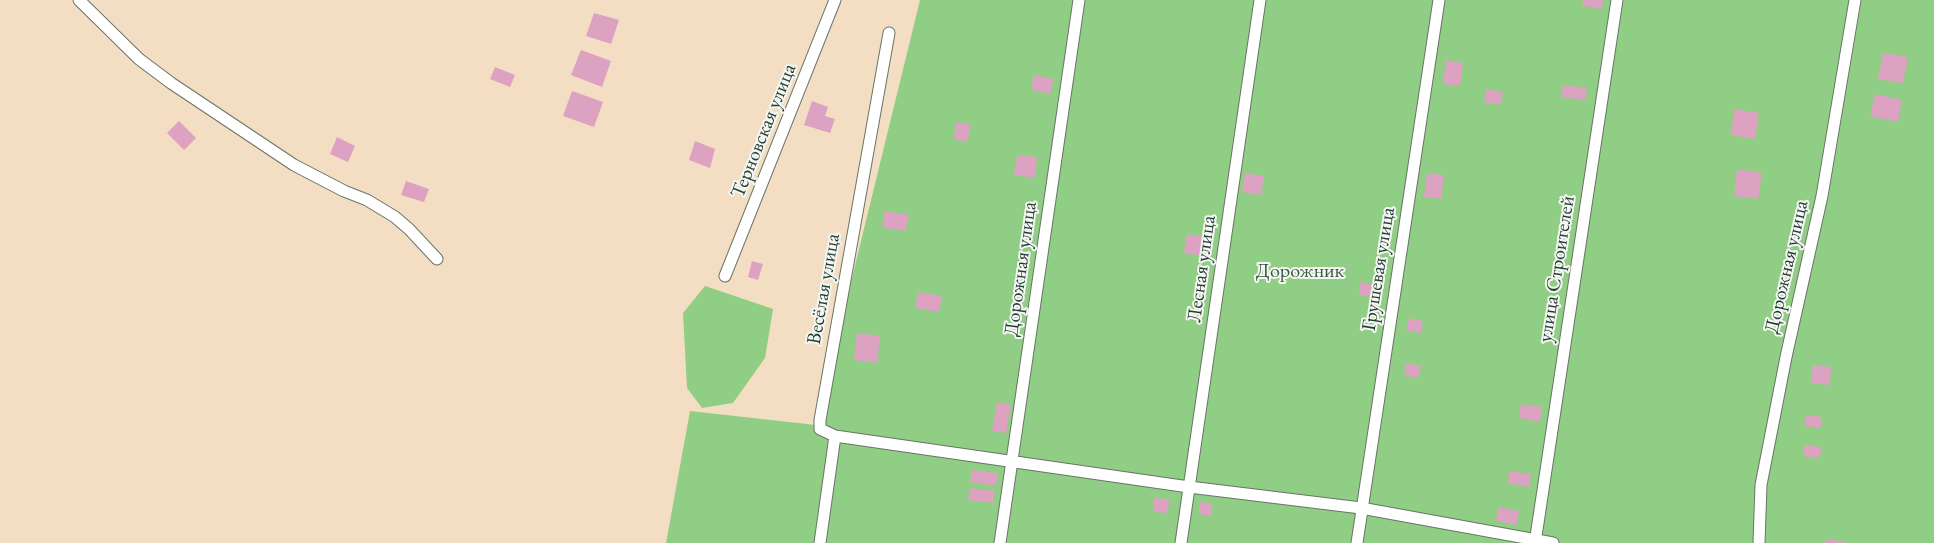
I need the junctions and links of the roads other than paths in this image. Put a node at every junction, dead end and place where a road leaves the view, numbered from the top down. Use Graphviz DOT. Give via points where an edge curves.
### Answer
graph roads {
  1 [pos="79,0"];
  2 [pos="835,0"];
  3 [pos="1079,0"];
  4 [pos="1260,0"];
  5 [pos="1439,0"];
  6 [pos="1617,0"];
  7 [pos="1855,0"];
  8 [pos="889,33"];
  9 [pos="437,259"];
  10 [pos="726,276"];
  11 [pos="835,436"];
  12 [pos="1012,460"];
  13 [pos="1189,487"];
  14 [pos="1361,508"];
  15 [pos="1535,541"];
  16 [pos="820,543"];
  17 [pos="1000,543"];
  18 [pos="1180,543"];
  19 [pos="1357,543"];
  20 [pos="1553,543"];
  21 [pos="1758,543"];
  1 -- 9 [label="street" via="139,59 171,83 294,165 395,217"];
  2 -- 10 [label="street, Терновская улица"];
  3 -- 12 [label="street, Дорожная улица"];
  4 -- 13 [label="street, Лесная улица"];
  5 -- 14 [label="street, Грушевая улица"];
  6 -- 15 [label="street, улица Строителей"];
  7 -- 21 [label="street, Дорожная улица" via="1822,196 1761,485"];
  8 -- 11 [label="street, Весёлая улица" via="820,420 820,429"];
  11 -- 12 [label="street"];
  11 -- 16 [label="street"];
  12 -- 13 [label="street"];
  12 -- 17 [label="street, Дорожная улица"];
  13 -- 14 [label="street"];
  13 -- 18 [label="street, Лесная улица"];
  14 -- 15 [label="street"];
  14 -- 19 [label="street, Грушевая улица"];
  15 -- 20 [label="street"];
}
